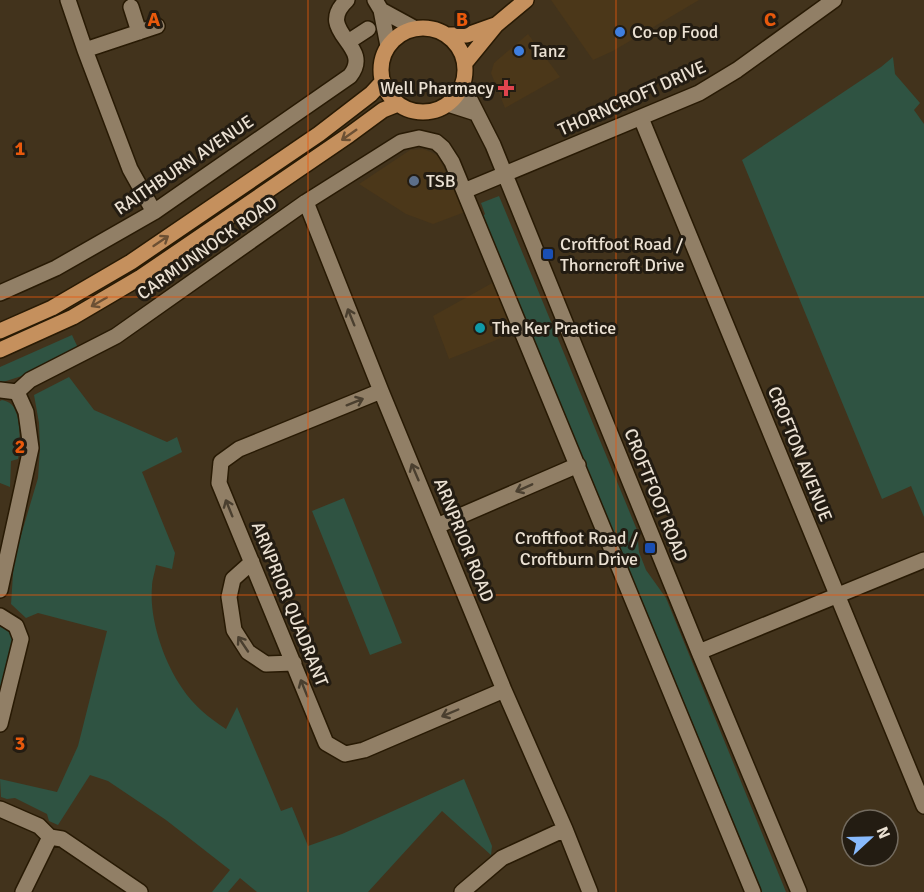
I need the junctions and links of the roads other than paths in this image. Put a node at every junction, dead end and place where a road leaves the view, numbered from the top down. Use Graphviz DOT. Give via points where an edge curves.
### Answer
graph roads {
  1 [pos="68,0"];
  2 [pos="347,0"];
  3 [pos="526,0"];
  4 [pos="834,0"];
  5 [pos="378,5"];
  6 [pos="131,7"];
  7 [pos="496,25"];
  8 [pos="157,26"];
  9 [pos="414,28"];
  10 [pos="368,29"];
  11 [pos="139,32"];
  12 [pos="448,35"];
  13 [pos="348,42"];
  14 [pos="388,46"];
  15 [pos="85,50"];
  16 [pos="465,63"];
  17 [pos="383,81"];
  18 [pos="463,86"];
  19 [pos="398,104"];
  20 [pos="448,104"];
  21 [pos="476,113"];
  22 [pos="641,118"];
  23 [pos="504,174"];
  24 [pos="464,191"];
  25 [pos="306,202"];
  26 [pos="154,212"];
  27 [pos="0,293"];
  28 [pos="0,331"];
  29 [pos="0,350"];
  30 [pos="0,390"];
  31 [pos="381,391"];
  32 [pos="17,392"];
  33 [pos="578,465"];
  34 [pos="437,526"];
  35 [pos="924,560"];
  36 [pos="252,562"];
  37 [pos="0,590"];
  38 [pos="837,596"];
  39 [pos="0,616"];
  40 [pos="699,652"];
  41 [pos="294,663"];
  42 [pos="504,690"];
  43 [pos="0,724"];
  44 [pos="924,806"];
  45 [pos="0,809"];
  46 [pos="565,829"];
  47 [pos="50,837"];
  48 [pos="23,892"];
  49 [pos="140,892"];
  50 [pos="462,892"];
  51 [pos="590,892"];
  52 [pos="753,892"];
  53 [pos="799,892"];
  1 -- 15 [label="street"];
  2 -- 13 [label="street, RAITHBURN AVENUE" via="338,8 336,19"];
  3 -- 7 [label="main road"];
  4 -- 22 [label="street, THORNCROFT DRIVE" via="737,70 699,93"];
  5 -- 9 [label="street"];
  5 -- 14 [label="street"];
  6 -- 11 [label="street"];
  7 -- 12 [label="main road" via="467,35"];
  7 -- 16 [label="main road"];
  8 -- 11 [label="street"];
  9 -- 12 [label="main road" via="430,28"];
  9 -- 14 [label="main road" via="400,34"];
  10 -- 13 [label="street"];
  11 -- 15 [label="street"];
  12 -- 16 [label="main road" via="457,44"];
  13 -- 26 [label="street, RAITHBURN AVENUE" via="357,58 350,76"];
  14 -- 17 [label="main road" via="381,62"];
  15 -- 26 [label="street" via="130,169"];
  16 -- 18 [label="main road"];
  17 -- 19 [label="main road"];
  28 -- 17 [label="main road, CARMUNNOCK ROAD, one-way" via="52,308 131,262 320,134"];
  18 -- 20 [label="main road"];
  18 -- 21 [label="street, CROFTFOOT ROAD"];
  19 -- 20 [label="main road" via="412,111"];
  19 -- 29 [label="main road, CARMUNNOCK ROAD, one-way" via="383,110 141,277 73,317"];
  20 -- 21 [label="street"];
  21 -- 23 [label="street, CROFTFOOT ROAD"];
  22 -- 23 [label="street, THORNCROFT DRIVE"];
  22 -- 38 [label="street, CROFTON AVENUE"];
  23 -- 24 [label="street, THORNCROFT DRIVE"];
  23 -- 40 [label="street, CROFTFOOT ROAD"];
  24 -- 25 [label="street, CARMUNNOCK ROAD" via="443,148 420,138 401,142"];
  24 -- 33 [label="street"];
  31 -- 25 [label="street, ARNPRIOR ROAD, one-way"];
  25 -- 32 [label="street, CARMUNNOCK ROAD" via="116,336 30,380"];
  26 -- 27 [label="street, RAITHBURN AVENUE" via="56,268"];
  30 -- 32 [label="street"];
  34 -- 31 [label="street, ARNPRIOR ROAD, one-way"];
  36 -- 31 [label="street, ARNPRIOR QUADRANT, one-way" via="219,483 221,462 239,450"];
  32 -- 37 [label="street" via="26,412 31,448"];
  33 -- 34 [label="street, one-way"];
  33 -- 52 [label="street"];
  34 -- 42 [label="street, ARNPRIOR ROAD"];
  35 -- 38 [label="street"];
  36 -- 41 [label="street, ARNPRIOR QUADRANT"];
  41 -- 36 [label="street, one-way" via="266,664 248,652 234,630 229,597 233,579"];
  38 -- 40 [label="street"];
  38 -- 44 [label="street, CROFTON AVENUE"];
  39 -- 43 [label="street" via="16,626 21,639"];
  40 -- 53 [label="street, CROFTFOOT ROAD"];
  42 -- 41 [label="street, ARNPRIOR QUADRANT, one-way" via="364,750 345,754 326,743"];
  42 -- 46 [label="street, ARNPRIOR ROAD"];
  45 -- 47 [label="street" via="39,826"];
  46 -- 50 [label="street" via="502,858"];
  46 -- 51 [label="street, ARNPRIOR ROAD"];
  47 -- 48 [label="street"];
  47 -- 49 [label="street" via="62,839"];
}
